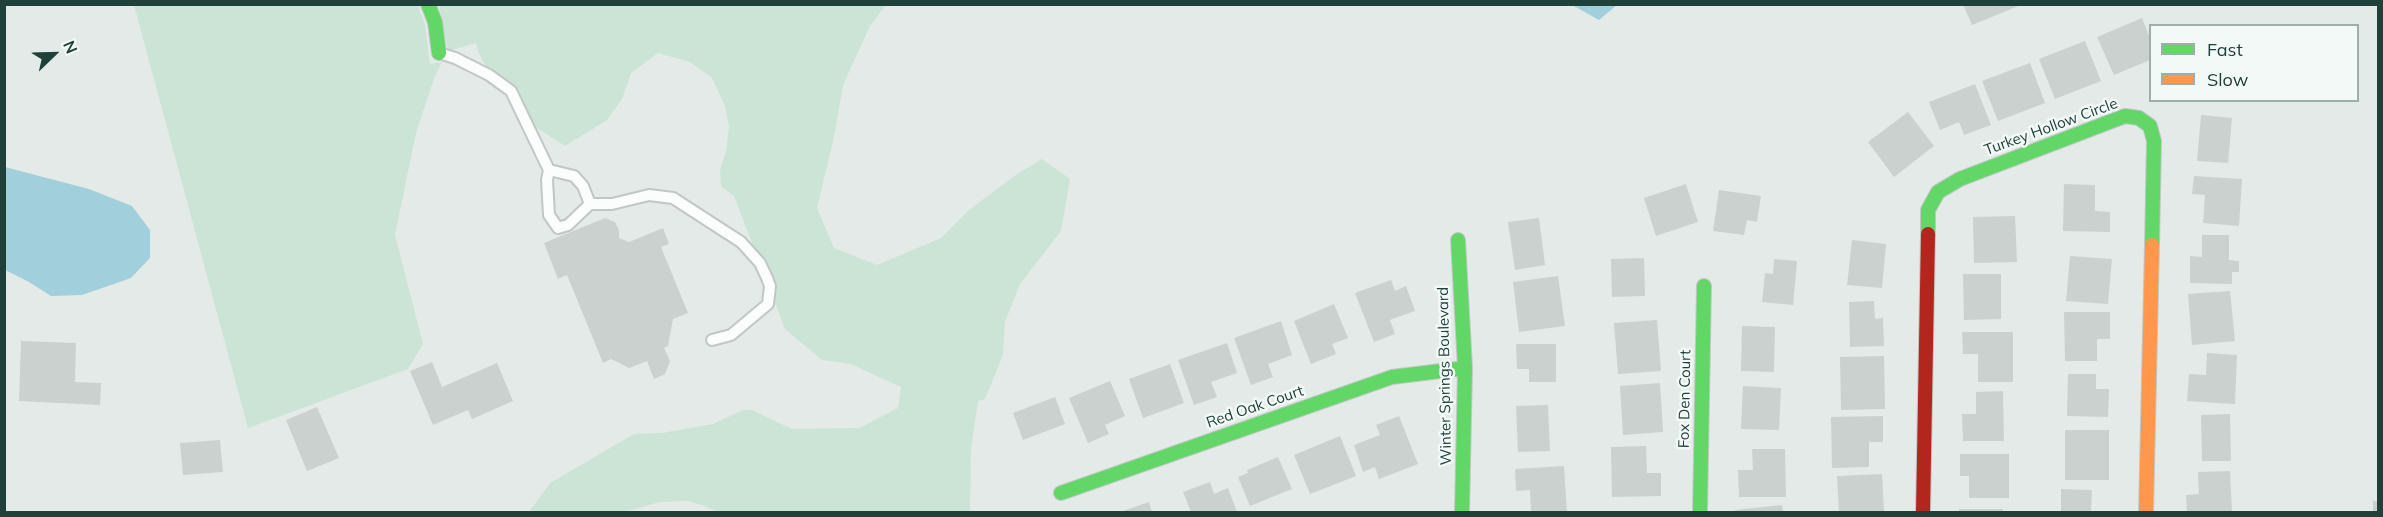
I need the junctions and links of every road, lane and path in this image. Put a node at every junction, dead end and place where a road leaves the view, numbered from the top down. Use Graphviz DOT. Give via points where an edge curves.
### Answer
graph roads {
  1 [pos="428,4"];
  2 [pos="439,53"];
  3 [pos="549,170"];
  4 [pos="590,204"];
  5 [pos="1458,240"];
  6 [pos="1704,286"];
  7 [pos="712,340"];
  8 [pos="1465,368"];
  9 [pos="1060,493"];
  10 [pos="1462,513"];
  11 [pos="1700,513"];
  12 [pos="1923,513"];
  13 [pos="2146,513"];
  1 -- 2 [label="street"];
  2 -- 3 [label="lane" via="489,75 511,91"];
  3 -- 4 [label="lane" via="574,176"];
  3 -- 4 [label="lane" via="549,215 558,228 568,225"];
  4 -- 7 [label="lane" via="612,204 649,195 673,198 741,242 760,263 770,286 768,304 731,334"];
  5 -- 8 [label="street, Winter Springs Boulevard"];
  6 -- 11 [label="street, Fox Den Court"];
  8 -- 9 [label="street, Red Oak Court" via="1392,377"];
  8 -- 10 [label="street, Winter Springs Boulevard"];
  12 -- 13 [label="street, Turkey Hollow Circle" via="1928,210 1938,192 1960,179 2125,116 2139,118 2150,126 2154,141"];
}
